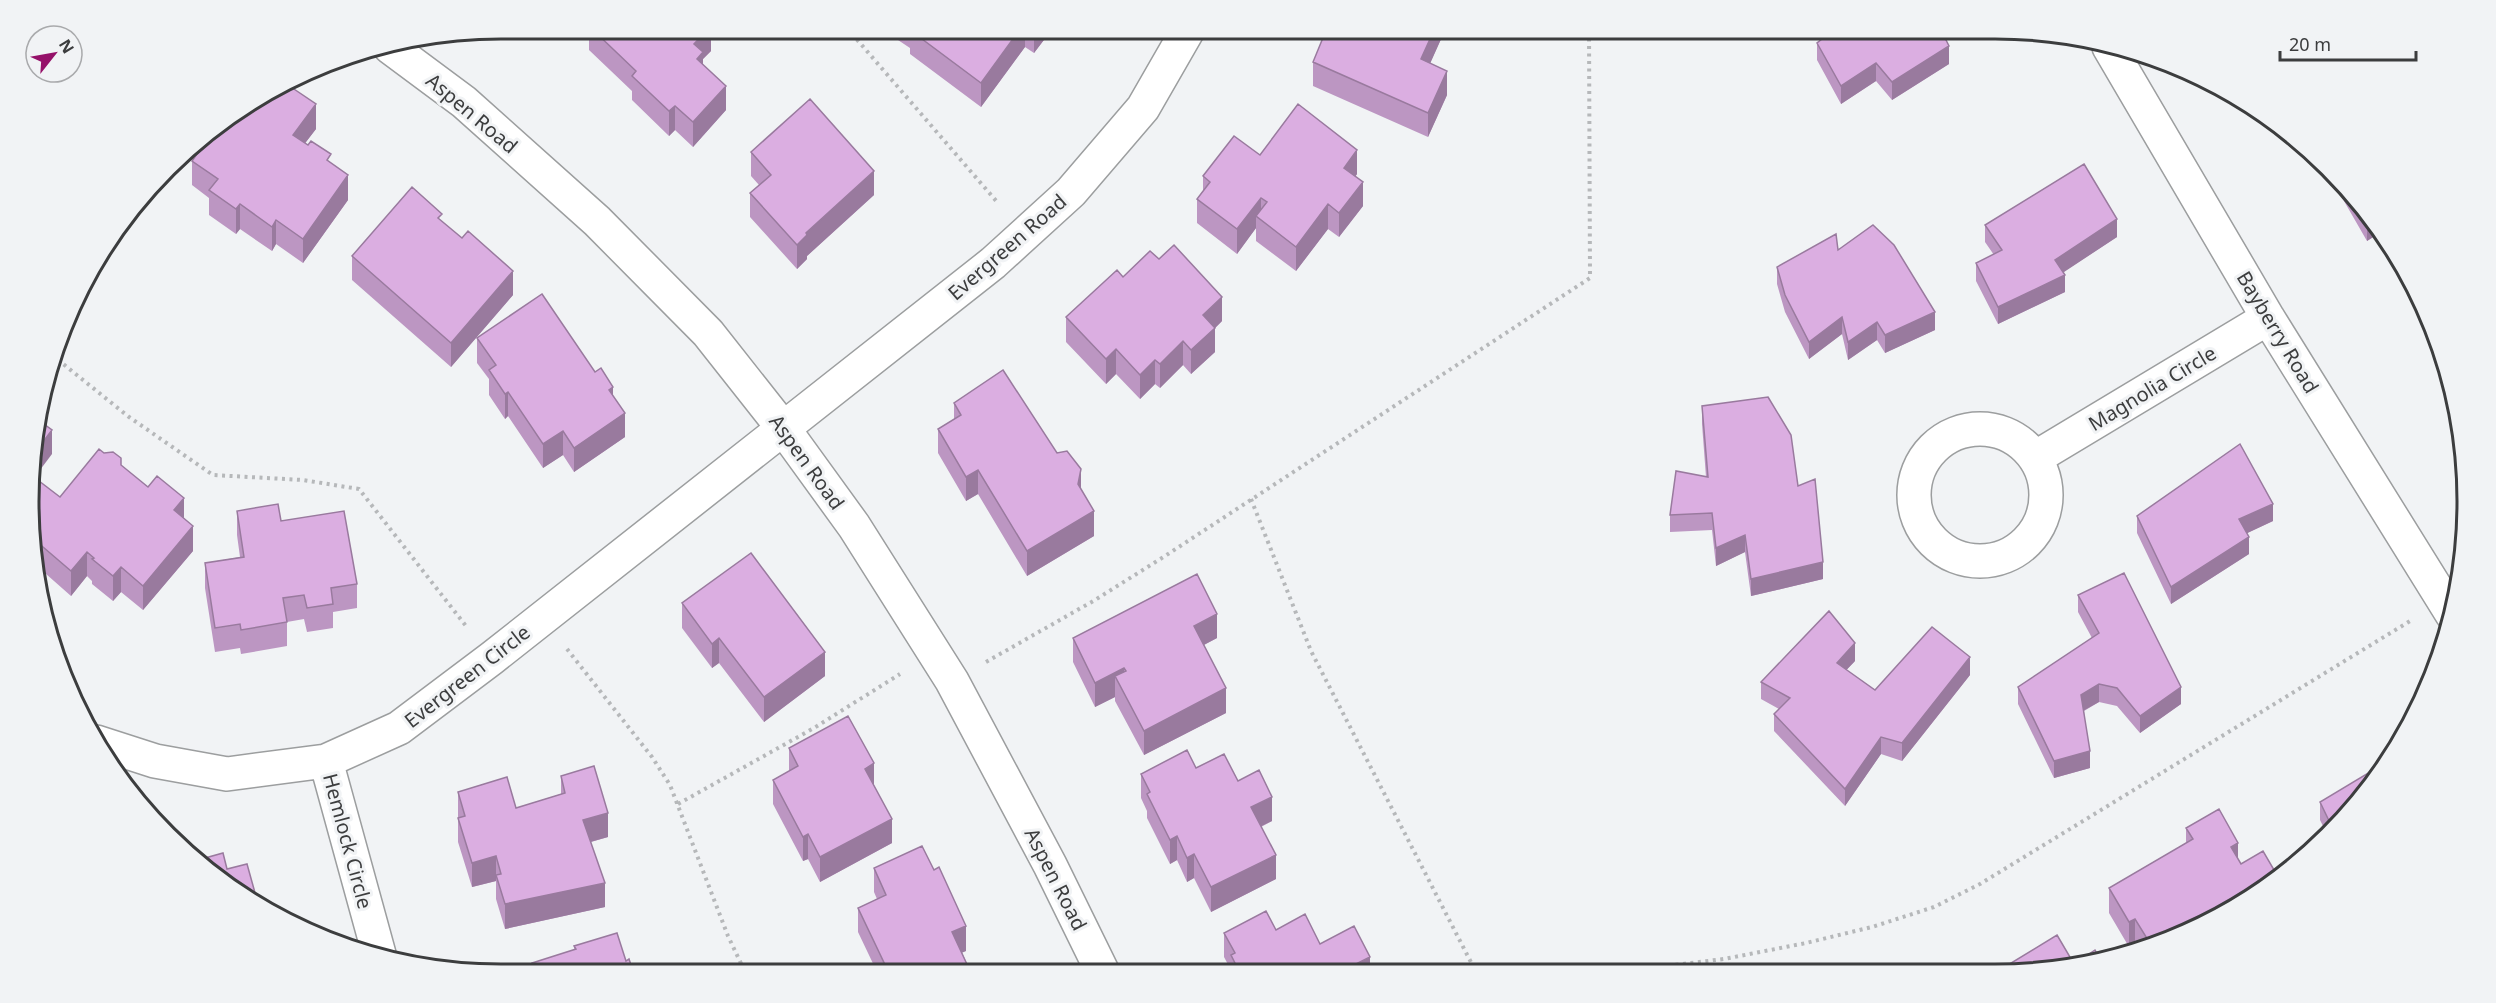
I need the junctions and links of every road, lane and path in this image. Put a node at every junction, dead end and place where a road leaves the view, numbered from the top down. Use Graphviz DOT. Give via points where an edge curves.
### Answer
graph roads {
  1 [pos="857,39"];
  2 [pos="1183,39"];
  3 [pos="1589,39"];
  4 [pos="396,52"];
  5 [pos="2114,55"];
  6 [pos="1025,233"];
  7 [pos="2268,318"];
  8 [pos="61,362"];
  9 [pos="783,428"];
  10 [pos="2035,458"];
  11 [pos="1251,500"];
  12 [pos="2445,604"];
  13 [pos="2443,611"];
  14 [pos="543,617"];
  15 [pos="934,653"];
  16 [pos="492,658"];
  17 [pos="952,681"];
  18 [pos="110,746"];
  19 [pos="326,761"];
  20 [pos="678,804"];
  21 [pos="377,946"];
  22 [pos="741,964"];
  23 [pos="1099,964"];
  24 [pos="1472,964"];
  25 [pos="1678,964"];
  1 -- 6 [label="path"];
  2 -- 6 [label="street, Evergreen Road" via="1143,108 1071,192"];
  3 -- 11 [label="path" via="1590,278"];
  4 -- 9 [label="street, Aspen Road" via="464,102 597,221 708,333"];
  5 -- 7 [label="street, Bayberry Road"];
  6 -- 9 [label="street, Evergreen Road" via="993,263"];
  7 -- 10 [label="street, Magnolia Circle"];
  7 -- 12 [label="street, Bayberry Road"];
  8 -- 16 [label="path" via="129,417 213,475 303,480 358,489"];
  9 -- 14 [label="street, Evergreen Circle"];
  9 -- 15 [label="street, Aspen Road" via="854,526"];
  10 -- 10 [label="street" via="2007,434 1985,428 1963,430 1942,439 1916,474 1913,496 1918,519 1929,537 1946,552 1967,560 1989,561 2010,554 2028,541 2041,522 2046,501 2044,479"];
  11 -- 17 [label="path" via="1095,600"];
  11 -- 24 [label="path" via="1311,651"];
  13 -- 25 [label="path" via="1980,884 1934,907 1806,943"];
  14 -- 16 [label="street, Evergreen Circle"];
  14 -- 20 [label="path" via="652,757"];
  15 -- 17 [label="street, Aspen Road"];
  15 -- 20 [label="path" via="814,728"];
  16 -- 19 [label="street, Evergreen Circle" via="399,728"];
  17 -- 23 [label="street, Aspen Road"];
  18 -- 19 [label="street, Evergreen Circle" via="155,761 227,774"];
  19 -- 21 [label="street, Hemlock Circle"];
  20 -- 22 [label="path"];
}
